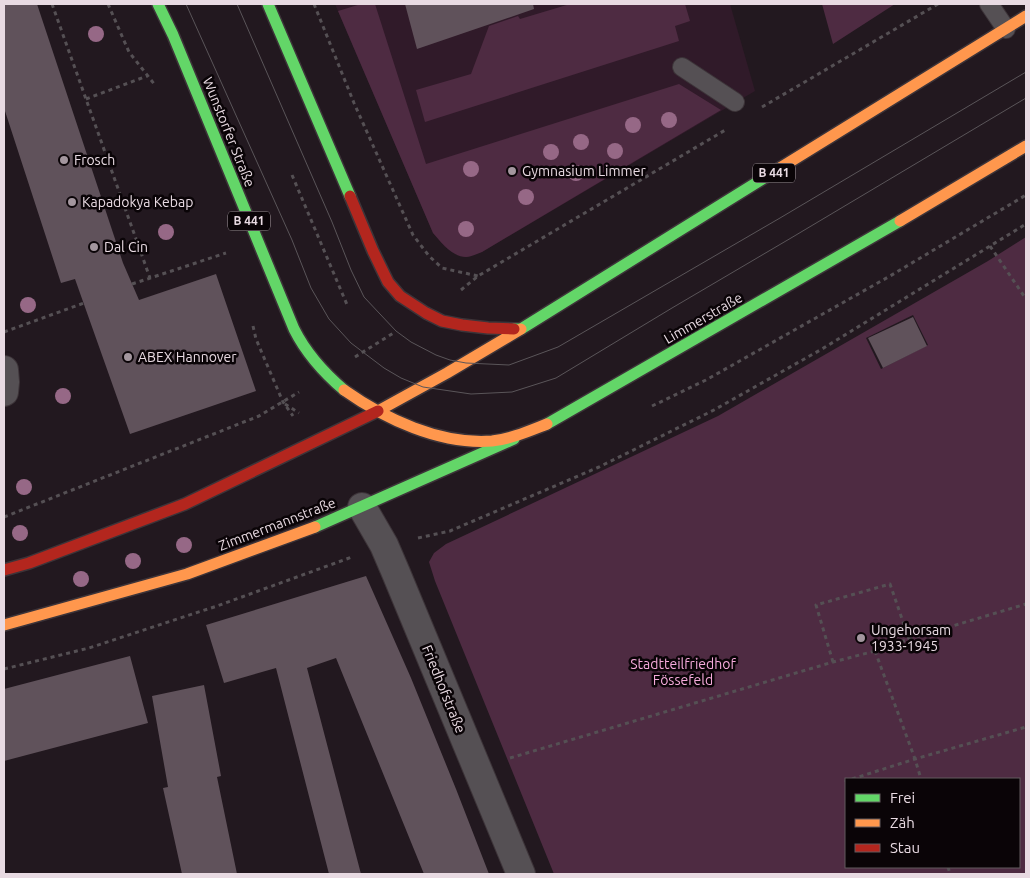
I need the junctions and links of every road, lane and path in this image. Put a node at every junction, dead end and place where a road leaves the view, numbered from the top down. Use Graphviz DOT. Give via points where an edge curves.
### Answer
graph roads {
  1 [pos="52,4"];
  2 [pos="108,4"];
  3 [pos="158,4"];
  4 [pos="268,4"];
  5 [pos="314,4"];
  6 [pos="938,4"];
  7 [pos="989,4"];
  8 [pos="1026,16"];
  9 [pos="1006,29"];
  10 [pos="682,67"];
  11 [pos="147,76"];
  12 [pos="158,93"];
  13 [pos="86,99"];
  14 [pos="735,102"];
  15 [pos="761,108"];
  16 [pos="735,124"];
  17 [pos="1026,146"];
  18 [pos="292,175"];
  19 [pos="1026,224"];
  20 [pos="990,246"];
  21 [pos="230,260"];
  22 [pos="478,276"];
  23 [pos="150,278"];
  24 [pos="132,284"];
  25 [pos="1026,299"];
  26 [pos="84,303"];
  27 [pos="348,307"];
  28 [pos="426,313"];
  29 [pos="253,323"];
  30 [pos="521,329"];
  31 [pos="4,332"];
  32 [pos="4,370"];
  33 [pos="327,375"];
  34 [pos="4,392"];
  35 [pos="282,402"];
  36 [pos="378,412"];
  37 [pos="550,423"];
  38 [pos="326,437"];
  39 [pos="362,507"];
  40 [pos="4,517"];
  41 [pos="384,545"];
  42 [pos="4,570"];
  43 [pos="1026,604"];
  44 [pos="4,625"];
  45 [pos="909,638"];
  46 [pos="875,651"];
  47 [pos="833,662"];
  48 [pos="4,669"];
  49 [pos="1026,727"];
  50 [pos="915,759"];
  51 [pos="477,768"];
  52 [pos="855,778"];
  53 [pos="921,778"];
  54 [pos="521,874"];
  1 -- 13 [label="path"];
  2 -- 11 [label="path" via="129,52"];
  3 -- 33 [label="main road, Wunstorfer Straße / B 441" via="287,314 298,338"];
  4 -- 28 [label="main road" via="388,282 400,296"];
  5 -- 22 [label="path" via="413,235 442,268"];
  6 -- 15 [label="path"];
  7 -- 9 [label="lane"];
  8 -- 9 [label="main road, B 441"];
  9 -- 30 [label="main road, B 441"];
  10 -- 14 [label="lane"];
  11 -- 12 [label="path"];
  11 -- 13 [label="path"];
  13 -- 23 [label="path"];
  16 -- 22 [label="path"];
  17 -- 37 [label="main road, Limmerstraße / B 441" via="842,256"];
  18 -- 27 [label="path"];
  19 -- 20 [label="path"];
  20 -- 25 [label="path"];
  20 -- 41 [label="path" via="822,349 714,410 599,467 450,531"];
  21 -- 23 [label="path" via="227,252"];
  22 -- 28 [label="path"];
  23 -- 24 [label="path"];
  26 -- 31 [label="path"];
  28 -- 30 [label="main road" via="442,321 462,325"];
  28 -- 33 [label="path"];
  29 -- 35 [label="path" via="256,340"];
  30 -- 36 [label="main road"];
  32 -- 34 [label="street"];
  33 -- 35 [label="path"];
  33 -- 36 [label="main road, Wunstorfer Straße / B 441"];
  35 -- 38 [label="path"];
  35 -- 40 [label="path" via="260,416"];
  36 -- 37 [label="main road, Limmerstraße / B 441" via="420,431 460,440 485,441 518,435"];
  36 -- 38 [label="main road"];
  37 -- 39 [label="main road, Zimmermannstraße"];
  38 -- 42 [label="main road" via="185,504"];
  39 -- 41 [label="street, Friedhofstraße"];
  39 -- 44 [label="main road, Zimmermannstraße" via="304,532 187,574"];
  41 -- 48 [label="path" via="98,645"];
  41 -- 51 [label="street, Friedhofstraße"];
  43 -- 45 [label="path"];
  45 -- 46 [label="path"];
  45 -- 47 [label="path" via="890,584 816,605"];
  46 -- 47 [label="path"];
  46 -- 50 [label="path"];
  47 -- 51 [label="path"];
  49 -- 50 [label="path"];
  50 -- 52 [label="path"];
  50 -- 53 [label="path"];
  51 -- 54 [label="street, Friedhofstraße"];
}
